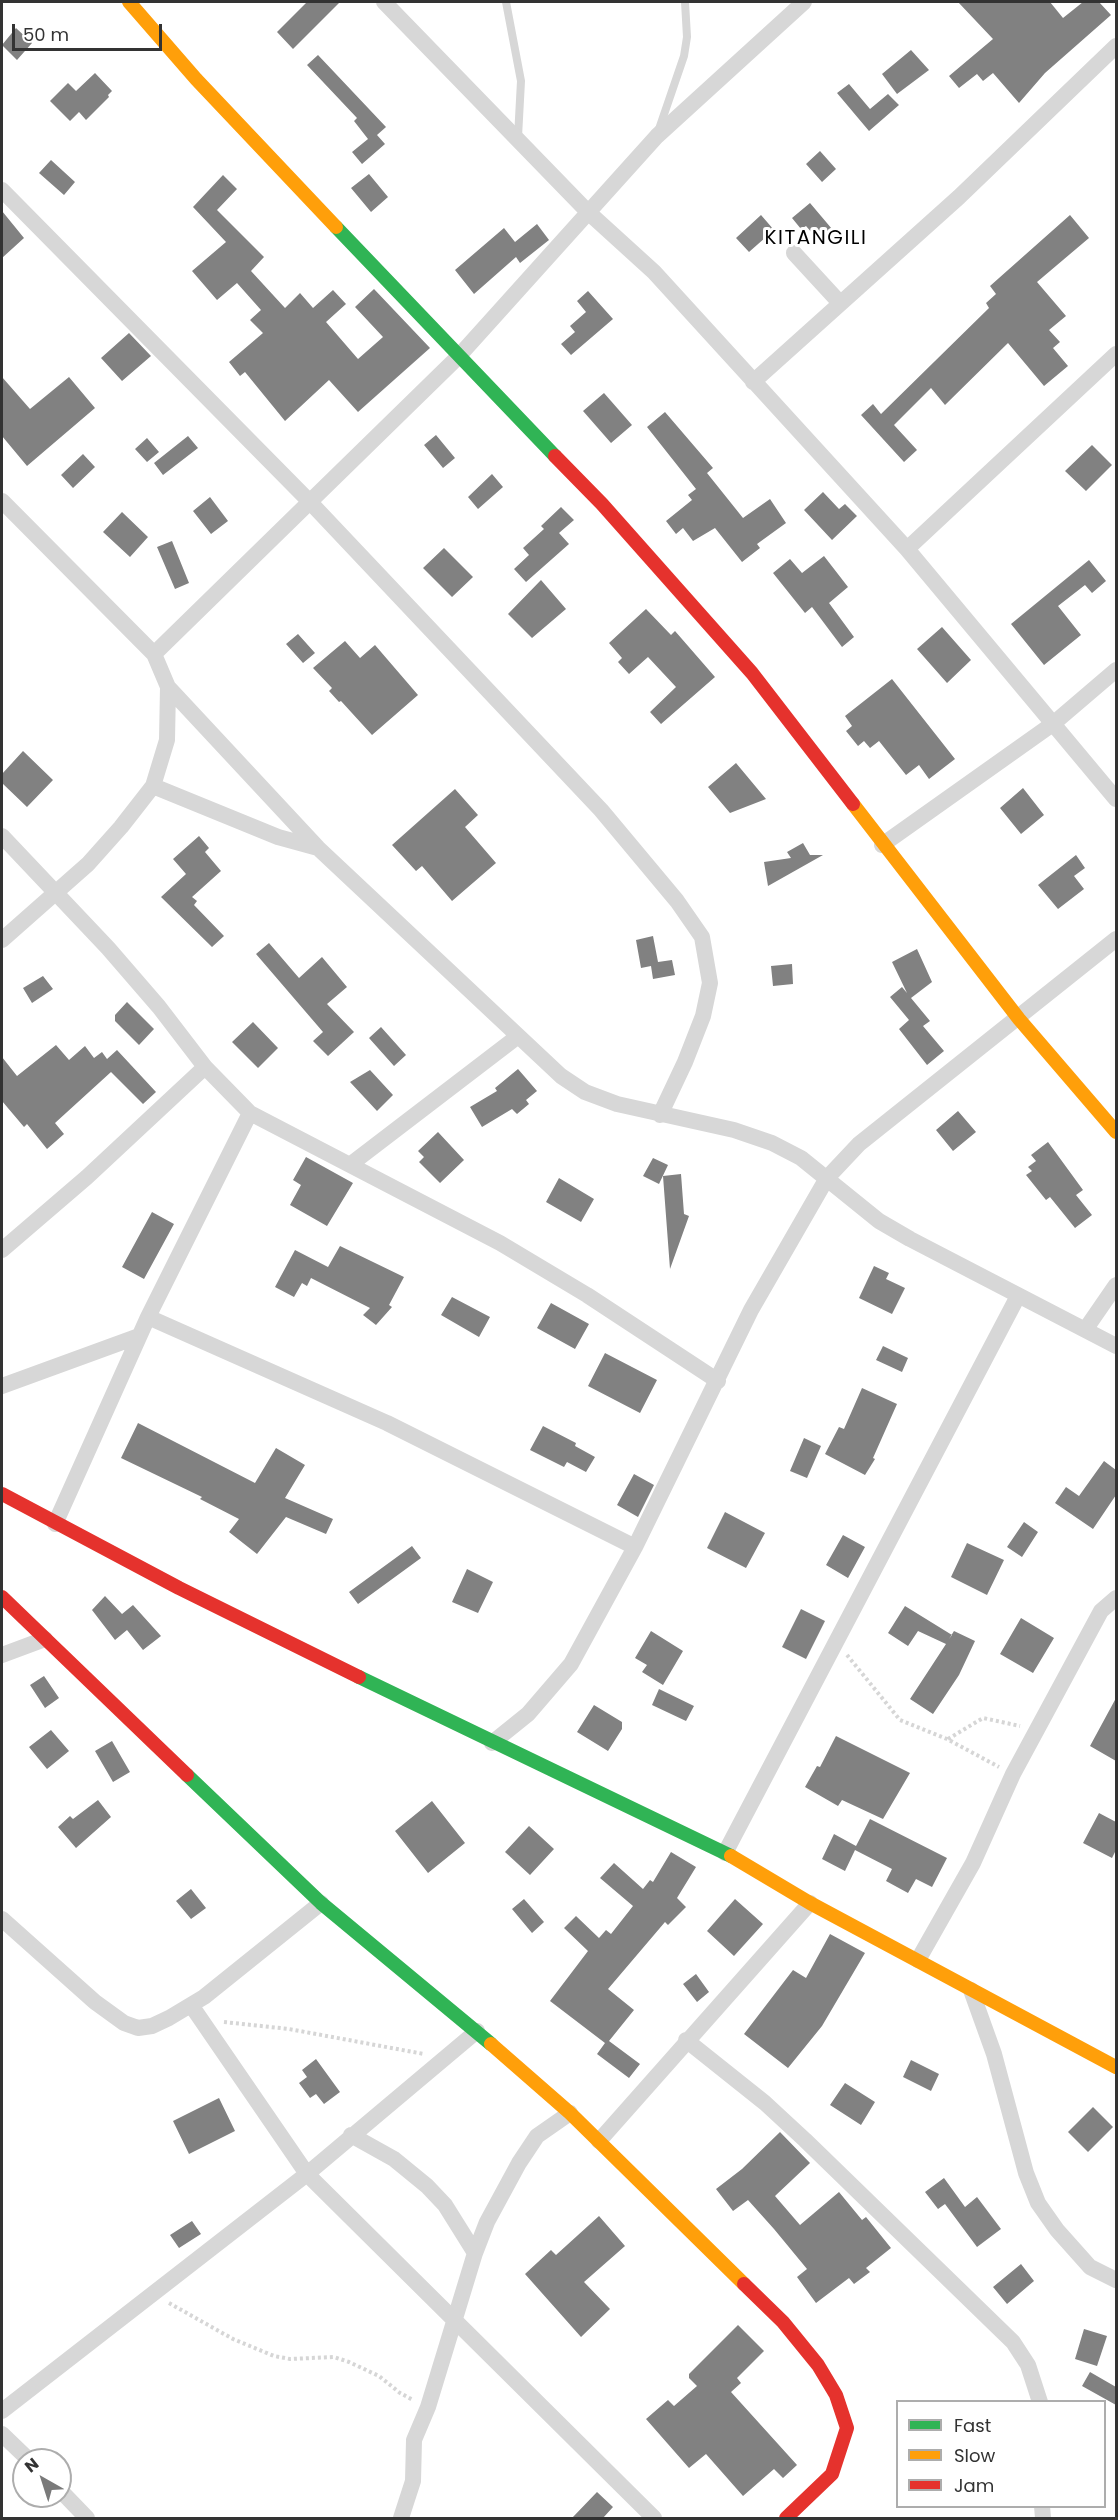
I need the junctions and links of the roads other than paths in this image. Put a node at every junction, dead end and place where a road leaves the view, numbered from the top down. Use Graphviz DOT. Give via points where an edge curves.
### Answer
graph roads {
  1 [pos="129,2"];
  2 [pos="384,2"];
  3 [pos="506,2"];
  4 [pos="685,2"];
  5 [pos="804,2"];
  6 [pos="1116,46"];
  7 [pos="657,136"];
  8 [pos="518,137"];
  9 [pos="2,190"];
  10 [pos="588,212"];
  11 [pos="794,253"];
  12 [pos="840,303"];
  13 [pos="1116,354"];
  14 [pos="458,357"];
  15 [pos="753,382"];
  16 [pos="2,501"];
  17 [pos="309,501"];
  18 [pos="907,549"];
  19 [pos="154,654"];
  20 [pos="1116,670"];
  21 [pos="168,687"];
  22 [pos="1054,723"];
  23 [pos="153,786"];
  24 [pos="1116,800"];
  25 [pos="2,836"];
  26 [pos="882,845"];
  27 [pos="318,848"];
  28 [pos="56,892"];
  29 [pos="1116,939"];
  30 [pos="2,940"];
  31 [pos="1019,1019"];
  32 [pos="517,1037"];
  33 [pos="205,1067"];
  34 [pos="250,1113"];
  35 [pos="660,1115"];
  36 [pos="1116,1132"];
  37 [pos="351,1164"];
  38 [pos="827,1178"];
  39 [pos="2,1250"];
  40 [pos="1116,1285"];
  41 [pos="1018,1296"];
  42 [pos="147,1317"];
  43 [pos="1085,1330"];
  44 [pos="139,1336"];
  45 [pos="1116,1346"];
  46 [pos="718,1381"];
  47 [pos="2,1386"];
  48 [pos="2,1494"];
  49 [pos="55,1524"];
  50 [pos="635,1546"];
  51 [pos="2,1597"];
  52 [pos="1116,1599"];
  53 [pos="45,1639"];
  54 [pos="2,1655"];
  55 [pos="492,1743"];
  56 [pos="725,1853"];
  57 [pos="321,1903"];
  58 [pos="810,1903"];
  59 [pos="2,1919"];
  60 [pos="918,1960"];
  61 [pos="971,1990"];
  62 [pos="195,2012"];
  63 [pos="477,2031"];
  64 [pos="686,2040"];
  65 [pos="1116,2067"];
  66 [pos="570,2113"];
  67 [pos="351,2135"];
  68 [pos="599,2141"];
  69 [pos="308,2174"];
  70 [pos="475,2253"];
  71 [pos="1116,2280"];
  72 [pos="455,2321"];
  73 [pos="1039,2400"];
  74 [pos="2,2411"];
  75 [pos="2,2434"];
  76 [pos="17,2448"];
  77 [pos="72,2502"];
  78 [pos="87,2518"];
  79 [pos="401,2518"];
  80 [pos="654,2518"];
  81 [pos="786,2518"];
  1 -- 14 [label="street" via="196,79"];
  2 -- 8 [label="street"];
  3 -- 8 [label="lane" via="520,81"];
  4 -- 7 [label="lane" via="684,57"];
  5 -- 7 [label="street"];
  6 -- 12 [label="street" via="959,197"];
  7 -- 10 [label="street"];
  8 -- 10 [label="street"];
  9 -- 17 [label="street"];
  10 -- 14 [label="street"];
  10 -- 15 [label="street" via="654,272"];
  11 -- 12 [label="street"];
  12 -- 15 [label="street"];
  13 -- 18 [label="street"];
  14 -- 17 [label="street"];
  14 -- 26 [label="street" via="602,504 752,673"];
  15 -- 18 [label="street"];
  16 -- 19 [label="street"];
  17 -- 19 [label="street"];
  17 -- 35 [label="street" via="601,810 702,937 710,983 703,1016"];
  18 -- 22 [label="street"];
  19 -- 21 [label="street"];
  20 -- 22 [label="street"];
  21 -- 23 [label="street" via="167,740"];
  21 -- 27 [label="street"];
  22 -- 24 [label="street"];
  22 -- 26 [label="street"];
  23 -- 27 [label="street" via="278,837"];
  23 -- 28 [label="street" via="108,842"];
  25 -- 28 [label="street"];
  26 -- 31 [label="street"];
  27 -- 32 [label="street"];
  28 -- 30 [label="street"];
  28 -- 33 [label="street" via="159,1006"];
  29 -- 31 [label="street"];
  31 -- 36 [label="street"];
  31 -- 38 [label="street" via="859,1144"];
  32 -- 35 [label="street" via="585,1092"];
  32 -- 37 [label="street"];
  33 -- 34 [label="street"];
  33 -- 39 [label="street"];
  34 -- 37 [label="street"];
  34 -- 42 [label="street"];
  35 -- 38 [label="street" via="734,1130 772,1143"];
  37 -- 46 [label="street" via="500,1243"];
  38 -- 41 [label="street" via="879,1221"];
  38 -- 46 [label="street" via="751,1310"];
  40 -- 43 [label="street"];
  41 -- 43 [label="street"];
  41 -- 56 [label="street"];
  42 -- 44 [label="street"];
  42 -- 50 [label="street" via="387,1423"];
  43 -- 45 [label="street"];
  44 -- 47 [label="street"];
  44 -- 49 [label="street"];
  46 -- 50 [label="street"];
  48 -- 49 [label="street"];
  49 -- 55 [label="street"];
  50 -- 55 [label="street" via="571,1664 528,1714"];
  51 -- 53 [label="street"];
  52 -- 60 [label="street" via="1101,1611 1013,1774 973,1863"];
  53 -- 54 [label="street"];
  53 -- 57 [label="street"];
  55 -- 56 [label="street"];
  56 -- 58 [label="street"];
  57 -- 62 [label="street"];
  57 -- 63 [label="street"];
  58 -- 60 [label="street"];
  58 -- 64 [label="street"];
  59 -- 62 [label="street" via="95,2002 131,2026 152,2026"];
  60 -- 61 [label="street"];
  61 -- 65 [label="street"];
  61 -- 71 [label="street" via="1038,2203 1090,2266"];
  62 -- 69 [label="street"];
  63 -- 66 [label="street"];
  63 -- 67 [label="street"];
  64 -- 68 [label="street"];
  64 -- 73 [label="street" via="765,2103 1013,2342 1028,2365"];
  66 -- 68 [label="street"];
  66 -- 70 [label="street" via="537,2136 487,2222"];
  67 -- 69 [label="street"];
  67 -- 70 [label="street" via="394,2159 428,2186 452,2214"];
  68 -- 81 [label="street" via="783,2322 818,2365 836,2395 847,2428 841,2453 832,2474"];
  69 -- 72 [label="street"];
  69 -- 74 [label="street"];
  70 -- 72 [label="street"];
  72 -- 79 [label="street" via="414,2440 413,2481"];
  72 -- 80 [label="street"];
  75 -- 76 [label="street"];
  77 -- 78 [label="street"];
}
